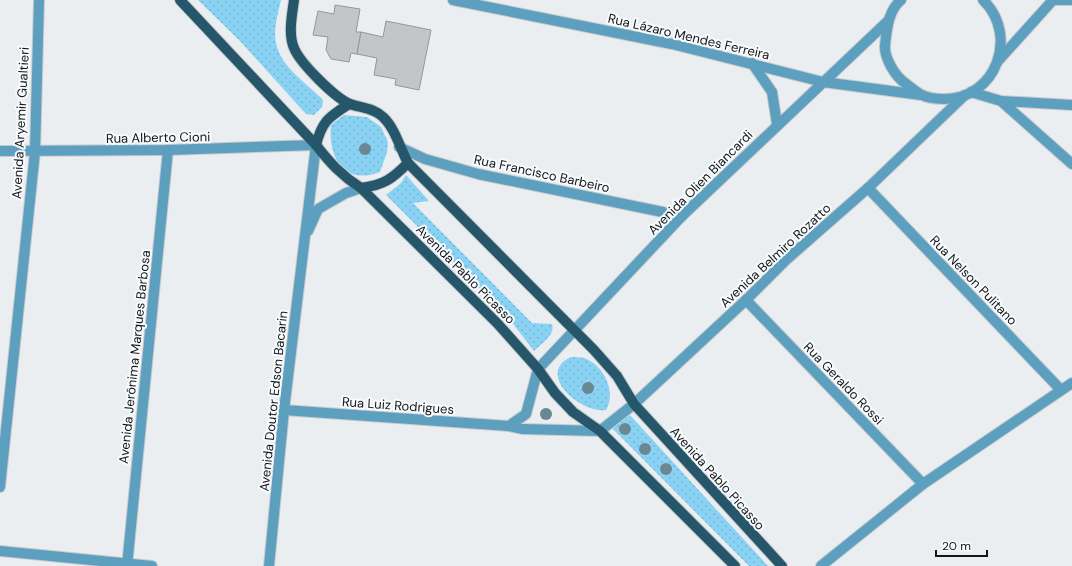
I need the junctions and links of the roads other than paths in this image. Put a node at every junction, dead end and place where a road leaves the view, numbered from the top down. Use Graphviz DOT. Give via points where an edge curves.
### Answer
graph roads {
  1 [pos="39,0"];
  2 [pos="180,0"];
  3 [pos="294,0"];
  4 [pos="453,0"];
  5 [pos="901,0"];
  6 [pos="983,0"];
  7 [pos="1052,0"];
  8 [pos="1072,0"];
  9 [pos="888,21"];
  10 [pos="998,61"];
  11 [pos="752,63"];
  12 [pos="823,82"];
  13 [pos="968,94"];
  14 [pos="921,95"];
  15 [pos="1001,101"];
  16 [pos="349,104"];
  17 [pos="1072,105"];
  18 [pos="777,124"];
  19 [pos="316,145"];
  20 [pos="399,147"];
  21 [pos="168,150"];
  22 [pos="0,151"];
  23 [pos="35,152"];
  24 [pos="408,163"];
  25 [pos="1072,164"];
  26 [pos="361,188"];
  27 [pos="868,188"];
  28 [pos="682,216"];
  29 [pos="304,240"];
  30 [pos="746,300"];
  31 [pos="575,329"];
  32 [pos="538,368"];
  33 [pos="1072,383"];
  34 [pos="1061,390"];
  35 [pos="634,404"];
  36 [pos="284,410"];
  37 [pos="509,426"];
  38 [pos="600,430"];
  39 [pos="923,484"];
  40 [pos="0,487"];
  41 [pos="0,551"];
  42 [pos="127,565"];
  43 [pos="152,566"];
  44 [pos="269,566"];
  45 [pos="734,566"];
  46 [pos="782,566"];
  47 [pos="821,566"];
  1 -- 23 [label="street, Avenida Aryemir Gualtieri"];
  2 -- 19 [label="main road, Avenida Pablo Picasso"];
  3 -- 16 [label="main road, Avenida Pablo Picasso" via="291,20 294,48 301,61"];
  4 -- 11 [label="street, Rua Lázaro Mendes Ferreira" via="672,44"];
  5 -- 9 [label="street"];
  6 -- 10 [label="street" via="993,10 1002,35"];
  7 -- 8 [label="street"];
  7 -- 10 [label="street"];
  9 -- 12 [label="street, Avenida Olien Biancardi"];
  9 -- 14 [label="street" via="885,50 897,77"];
  10 -- 13 [label="street, Avenida Belmiro Rozatto" via="992,74"];
  11 -- 12 [label="street, Rua Lázaro Mendes Ferreira"];
  11 -- 18 [label="street" via="772,92"];
  12 -- 14 [label="street, Rua Lázaro Mendes Ferreira"];
  12 -- 18 [label="street, Avenida Olien Biancardi"];
  13 -- 14 [label="street, Rua Lázaro Mendes Ferreira" via="943,99"];
  13 -- 15 [label="street"];
  13 -- 27 [label="street, Avenida Belmiro Rozatto"];
  15 -- 17 [label="street"];
  15 -- 25 [label="street"];
  16 -- 19 [label="main road" via="333,115 320,129"];
  16 -- 20 [label="main road, Avenida Pablo Picasso" via="366,108 383,117 393,130"];
  18 -- 28 [label="street, Avenida Olien Biancardi"];
  19 -- 21 [label="street, Rua Alberto Cioni"];
  19 -- 26 [label="main road, Avenida Pablo Picasso" via="335,169"];
  19 -- 29 [label="street, Avenida Doutor Edson Bacarin"];
  20 -- 24 [label="main road, Avenida Pablo Picasso"];
  20 -- 28 [label="street, Rua Francisco Barbeiro" via="425,159 478,174"];
  21 -- 23 [label="street, Rua Alberto Cioni"];
  21 -- 42 [label="street, Avenida Jerônima Marques Barbosa"];
  22 -- 23 [label="street, Rua Alberto Cioni"];
  23 -- 40 [label="street, Avenida Aryemir Gualtieri"];
  24 -- 26 [label="main road" via="396,175 379,185"];
  24 -- 31 [label="main road, Avenida Pablo Picasso"];
  26 -- 29 [label="street, Avenida Doutor Edson Bacarin" via="346,193 318,209"];
  26 -- 32 [label="main road, Avenida Pablo Picasso" via="497,323"];
  27 -- 30 [label="street, Avenida Belmiro Rozatto" via="786,260"];
  27 -- 34 [label="street, Rua Nelson Pulitano"];
  28 -- 31 [label="street, Avenida Olien Biancardi"];
  29 -- 36 [label="street, Avenida Doutor Edson Bacarin"];
  30 -- 35 [label="street, Avenida Belmiro Rozatto"];
  30 -- 39 [label="street, Rua Geraldo Rossi"];
  31 -- 32 [label="street, Avenida Olien Biancardi"];
  31 -- 35 [label="main road, Avenida Pablo Picasso" via="617,376"];
  32 -- 37 [label="street" via="526,414"];
  32 -- 38 [label="main road, Avenida Pablo Picasso" via="555,393 573,412"];
  33 -- 34 [label="street"];
  34 -- 39 [label="street"];
  35 -- 38 [label="street, Avenida Belmiro Rozatto"];
  35 -- 46 [label="main road, Avenida Pablo Picasso"];
  36 -- 37 [label="street, Rua Luiz Rodrigues"];
  36 -- 44 [label="street, Avenida Doutor Edson Bacarin"];
  37 -- 38 [label="street, Rua Luiz Rodrigues" via="522,429"];
  38 -- 45 [label="main road, Avenida Pablo Picasso"];
  39 -- 47 [label="street"];
  41 -- 42 [label="street"];
  42 -- 43 [label="street"];
}
